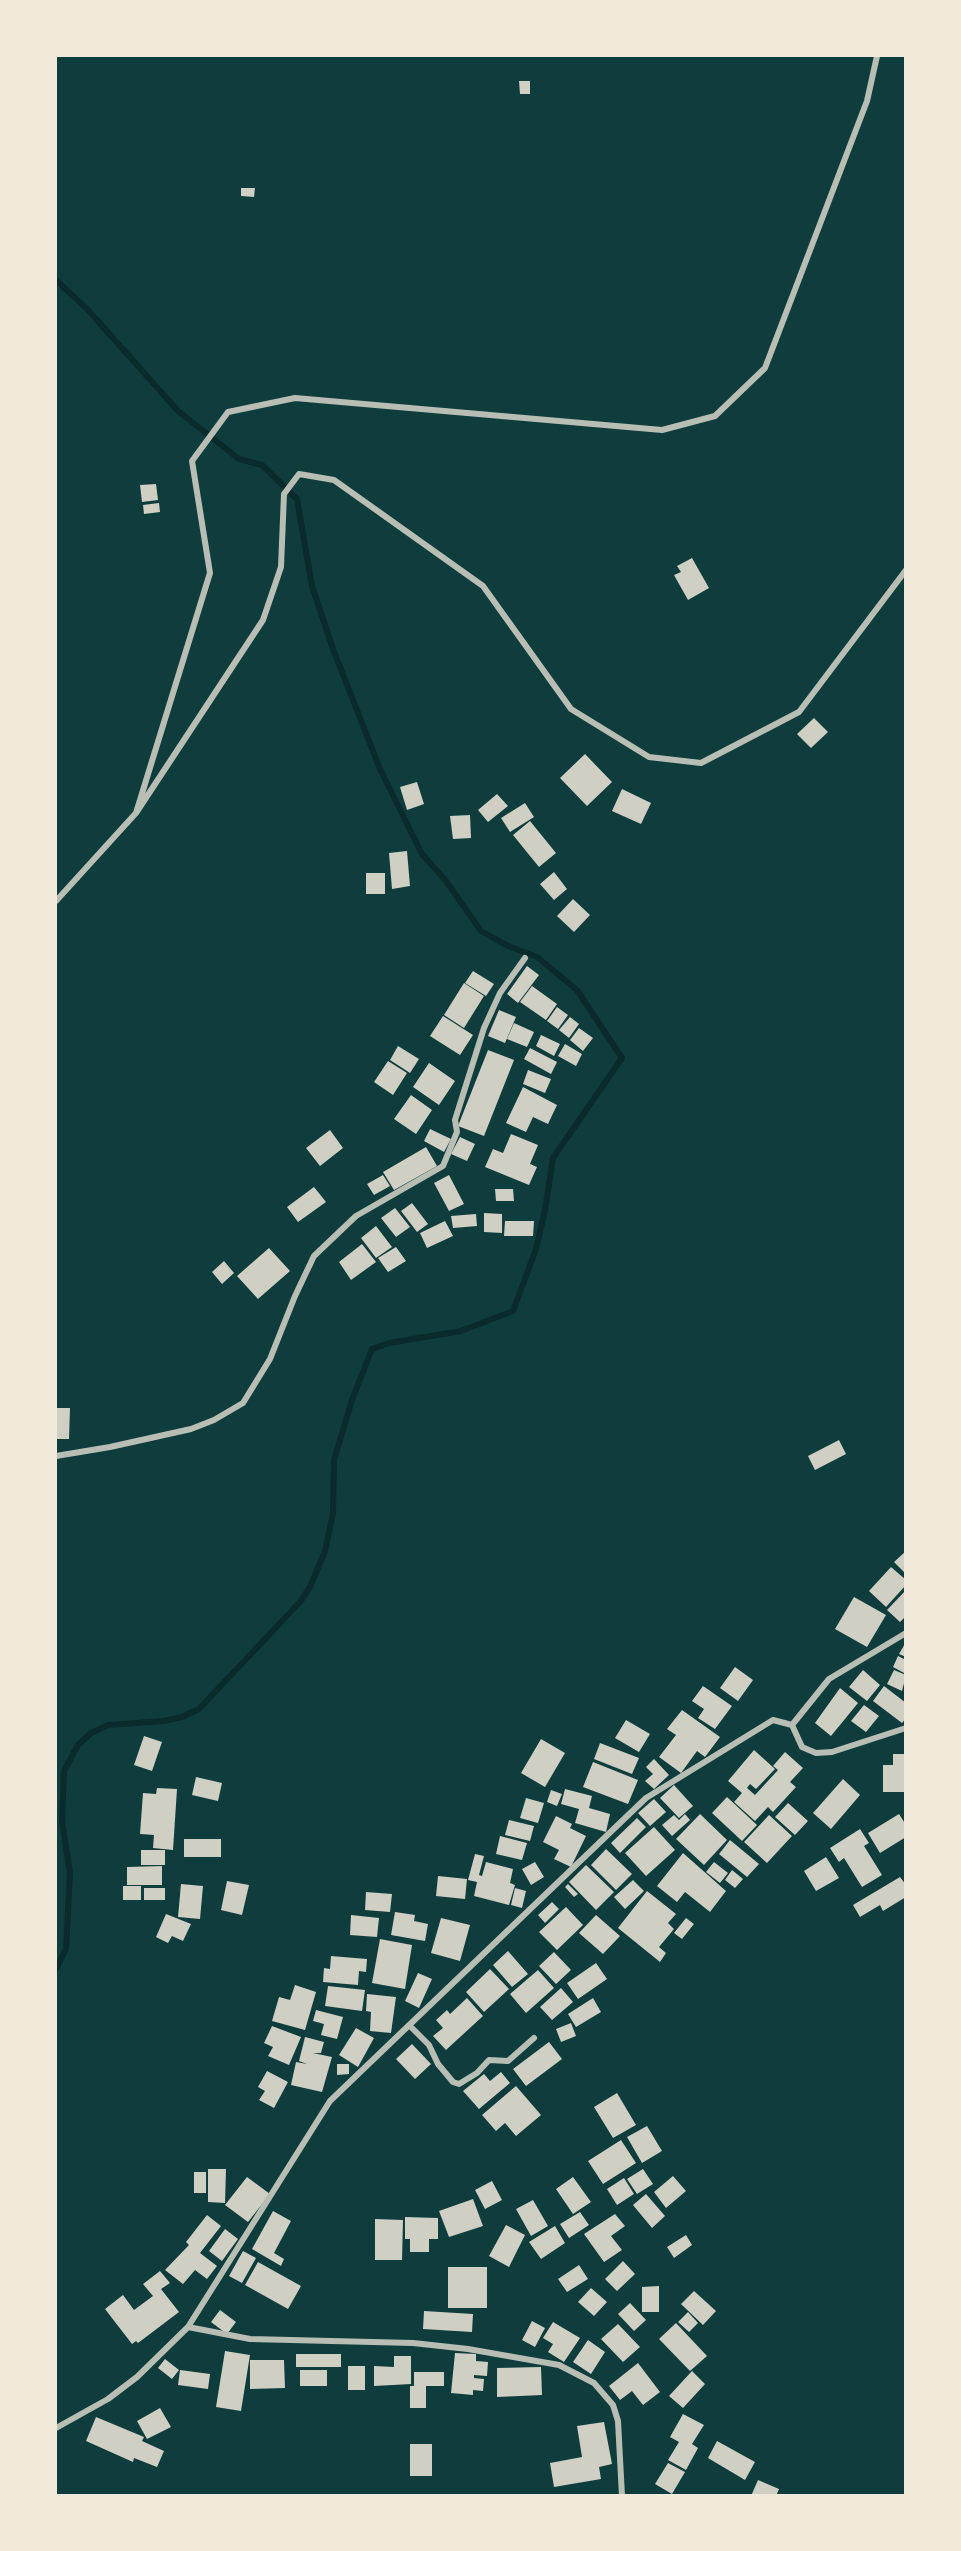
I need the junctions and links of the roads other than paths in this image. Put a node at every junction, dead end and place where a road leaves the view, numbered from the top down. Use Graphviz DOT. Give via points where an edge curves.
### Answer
graph roads {
  1 [pos="877,56"];
  2 [pos="906,570"];
  3 [pos="136,813"];
  4 [pos="56,901"];
  5 [pos="525,958"];
  6 [pos="56,1456"];
  7 [pos="906,1633"];
  8 [pos="792,1725"];
  9 [pos="906,1728"];
  10 [pos="409,2025"];
  11 [pos="534,2038"];
  12 [pos="188,2327"];
  13 [pos="56,2428"];
  14 [pos="622,2496"];
  1 -- 3 [label="street" via="867,101 765,368 715,417 662,430 295,398 228,412 192,461 210,573"];
  2 -- 3 [label="street" via="799,712 701,763 650,757 571,709 483,586 334,480 299,474 284,494 281,567 263,620"];
  3 -- 4 [label="street"];
  5 -- 6 [label="street" via="500,993 484,1028 454,1120 457,1132 443,1166 356,1216 314,1256 277,1344 243,1403 191,1429"];
  7 -- 8 [label="street" via="829,1679"];
  8 -- 9 [label="street" via="802,1747 816,1753"];
  8 -- 10 [label="street" via="772,1720 646,1798"];
  10 -- 11 [label="street" via="429,2045 453,2082 459,2084 489,2060 508,2061"];
  10 -- 12 [label="street" via="330,2101"];
  12 -- 13 [label="street" via="136,2378"];
  12 -- 14 [label="street" via="250,2339 413,2343 559,2365 594,2383 613,2405 618,2421"];
}
